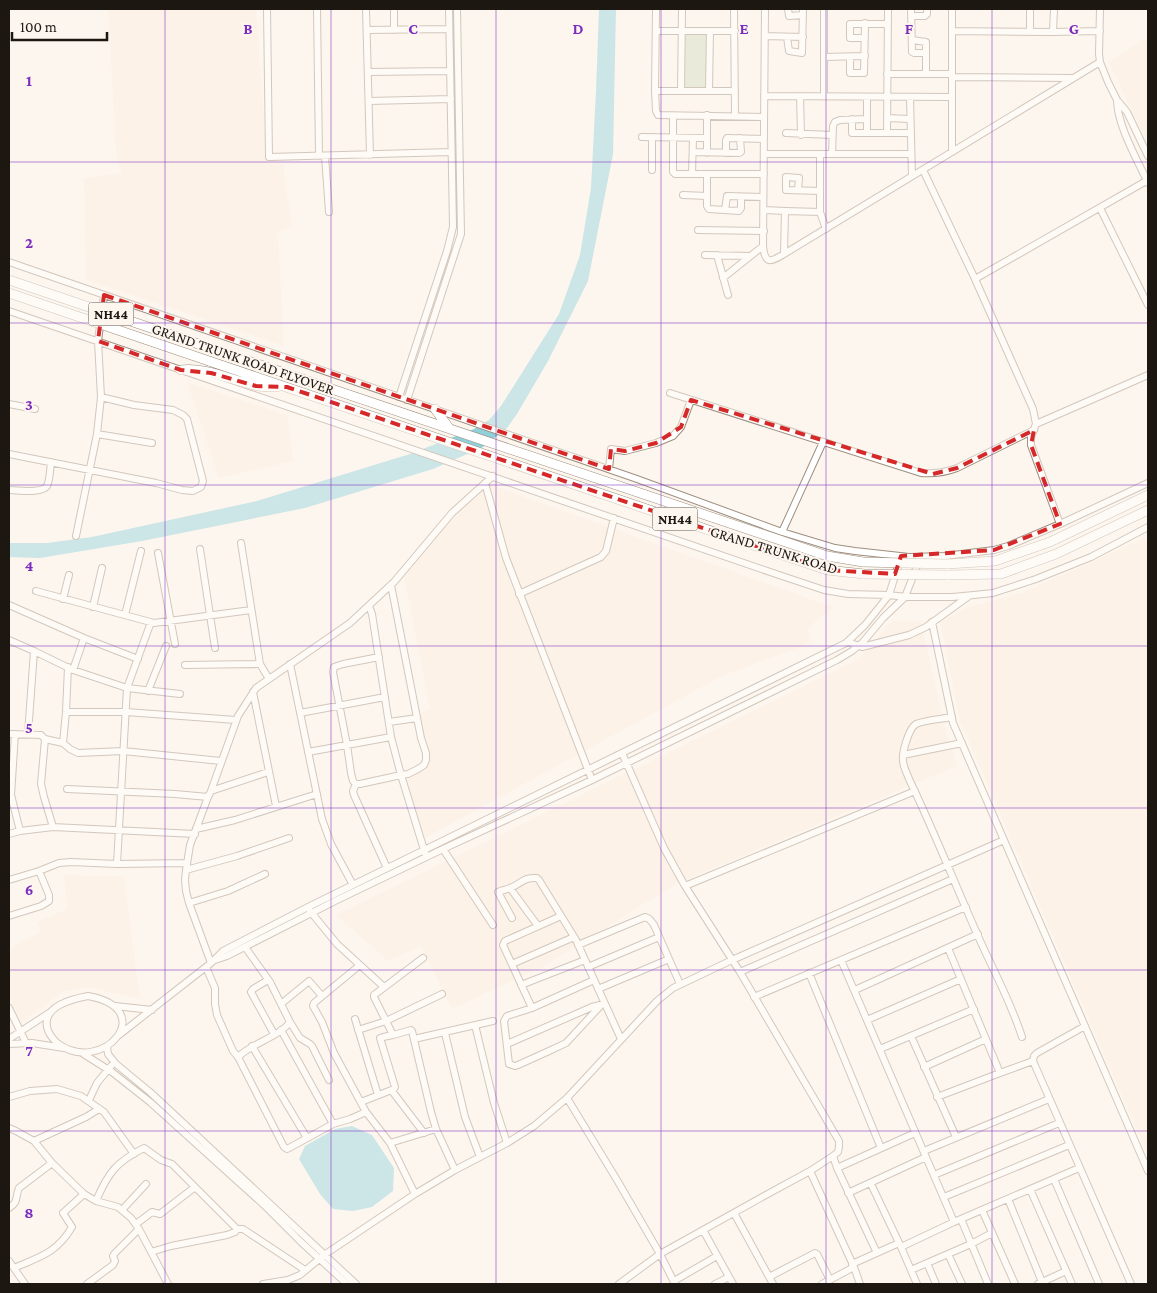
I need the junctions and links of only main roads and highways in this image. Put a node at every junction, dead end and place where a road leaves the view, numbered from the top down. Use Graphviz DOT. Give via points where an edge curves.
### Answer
graph roads {
  1 [pos="9,280"];
  2 [pos="9,293"];
  3 [pos="181,370"];
  4 [pos="287,387"];
  5 [pos="435,409"];
  6 [pos="449,428"];
  7 [pos="1148,495"];
  8 [pos="1148,510"];
  1 -- 6 [label="highway, GRAND TRUNK ROAD FLYOVER / NH44, bridge"];
  2 -- 4 [label="highway, GRAND TRUNK ROAD FLYOVER / NH44, bridge"];
  3 -- 4 [label="highway" via="206,372 256,386"];
  4 -- 8 [label="highway, GRAND TRUNK ROAD / NH44, bridge" via="827,570 864,574 1001,574 1056,554"];
  5 -- 6 [label="highway"];
  6 -- 7 [label="highway, GRAND TRUNK ROAD / NH44, bridge" via="827,556 863,562 947,564 995,561 1050,542"];
}
